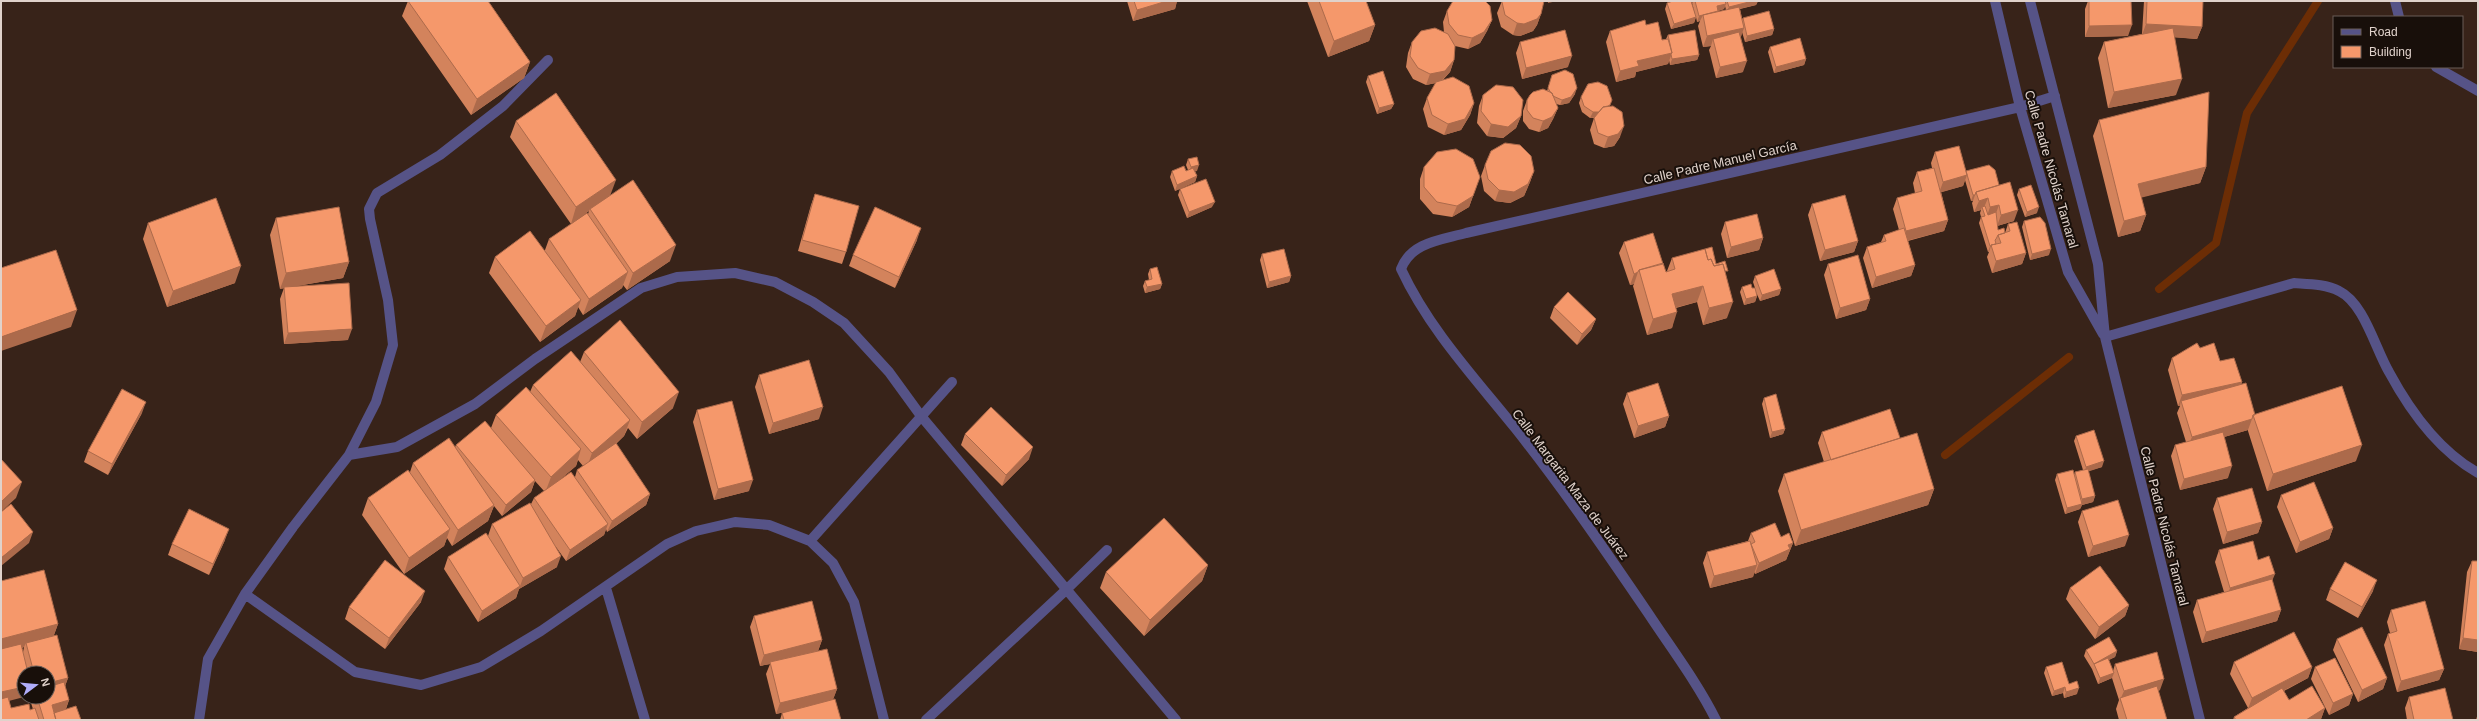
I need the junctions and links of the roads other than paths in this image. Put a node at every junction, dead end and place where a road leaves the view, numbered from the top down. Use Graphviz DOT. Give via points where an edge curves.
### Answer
graph roads {
  1 [pos="1995,1"];
  2 [pos="2030,1"];
  3 [pos="2395,1"];
  4 [pos="2399,16"];
  5 [pos="548,60"];
  6 [pos="2438,68"];
  7 [pos="2478,91"];
  8 [pos="2055,96"];
  9 [pos="2020,108"];
  10 [pos="1401,269"];
  11 [pos="2105,337"];
  12 [pos="952,382"];
  13 [pos="921,416"];
  14 [pos="349,455"];
  15 [pos="2478,474"];
  16 [pos="810,541"];
  17 [pos="1107,550"];
  18 [pos="606,588"];
  19 [pos="1067,589"];
  20 [pos="245,594"];
  21 [pos="199,720"];
  22 [pos="644,720"];
  23 [pos="884,720"];
  24 [pos="926,720"];
  25 [pos="1176,720"];
  26 [pos="1716,720"];
  27 [pos="2200,720"];
  1 -- 9 [label="street, Calle Padre Nicolás Tamaral"];
  2 -- 8 [label="street, Calle Padre Nicolás Tamaral"];
  3 -- 4 [label="street"];
  5 -- 14 [label="street" via="504,106 440,155 383,189 372,200 369,209 370,219 388,300 393,345 376,402"];
  6 -- 7 [label="street"];
  8 -- 9 [label="street, Calle Padre Manuel García"];
  8 -- 11 [label="street, Calle Padre Nicolás Tamaral" via="2098,264"];
  9 -- 10 [label="street, Calle Padre Manuel García" via="1466,233 1413,250 1405,258"];
  9 -- 11 [label="street, Calle Padre Nicolás Tamaral" via="2068,272"];
  10 -- 26 [label="street, Calle Margarita Maza de Juárez" via="1412,293 1453,354 1515,429 1608,554 1697,684"];
  11 -- 15 [label="street" via="2294,283 2315,284 2339,291 2357,306 2388,372 2412,410 2439,442"];
  11 -- 27 [label="street, Calle Padre Nicolás Tamaral"];
  12 -- 13 [label="street"];
  13 -- 14 [label="street" via="889,372 844,323 813,302 775,282 735,273 677,277 641,288 535,359 474,404 397,447"];
  13 -- 16 [label="street"];
  13 -- 19 [label="street"];
  14 -- 20 [label="street"];
  16 -- 18 [label="street" via="769,525 734,522 696,531 667,544"];
  16 -- 23 [label="street" via="833,562 854,602"];
  17 -- 19 [label="street"];
  18 -- 20 [label="street" via="541,632 481,667 421,685 355,672"];
  18 -- 22 [label="street"];
  19 -- 24 [label="street"];
  19 -- 25 [label="street"];
  20 -- 21 [label="street" via="208,659"];
}
